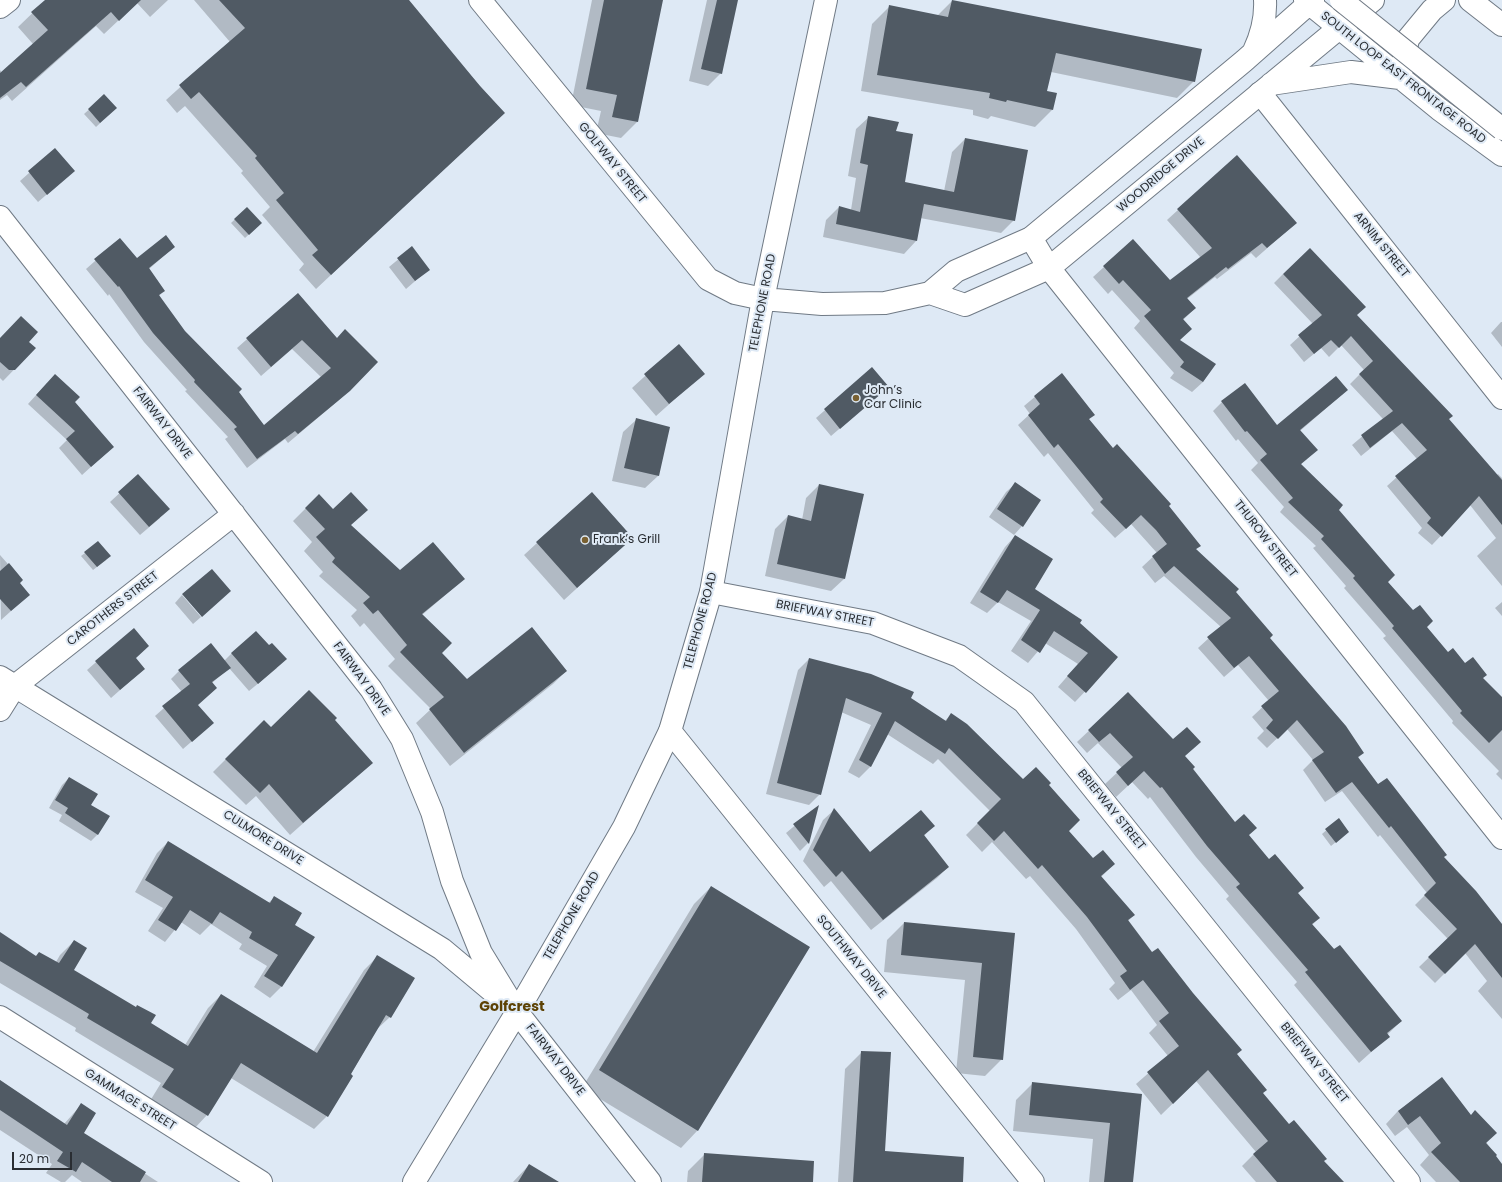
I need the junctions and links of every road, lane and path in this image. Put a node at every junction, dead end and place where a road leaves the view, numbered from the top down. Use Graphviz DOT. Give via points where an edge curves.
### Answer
graph roads {
  1 [pos="8,0"];
  2 [pos="480,0"];
  3 [pos="826,0"];
  4 [pos="1264,0"];
  5 [pos="1342,0"];
  6 [pos="1374,0"];
  7 [pos="1444,0"];
  8 [pos="1470,0"];
  9 [pos="1309,1"];
  10 [pos="0,7"];
  11 [pos="1500,24"];
  12 [pos="1338,28"];
  13 [pos="1254,52"];
  14 [pos="1400,78"];
  15 [pos="1265,89"];
  16 [pos="1502,129"];
  17 [pos="1502,155"];
  18 [pos="0,217"];
  19 [pos="1031,238"];
  20 [pos="1049,268"];
  21 [pos="930,293"];
  22 [pos="764,299"];
  23 [pos="1502,398"];
  24 [pos="234,514"];
  25 [pos="711,592"];
  26 [pos="5,678"];
  27 [pos="0,710"];
  28 [pos="670,732"];
  29 [pos="1502,838"];
  30 [pos="517,1012"];
  31 [pos="0,1017"];
  32 [pos="261,1182"];
  33 [pos="414,1182"];
  34 [pos="650,1182"];
  35 [pos="1033,1182"];
  36 [pos="1409,1182"];
  1 -- 10 [label="main road"];
  2 -- 22 [label="main road, GOLFWAY STREET" via="708,279 735,293"];
  3 -- 22 [label="main road, TELEPHONE ROAD"];
  4 -- 13 [label="main road" via="1262,34"];
  5 -- 16 [label="main road, bridge"];
  6 -- 12 [label="main road, WOODRIDGE DRIVE"];
  7 -- 14 [label="main road" via="1432,10 1408,39"];
  8 -- 11 [label="main road"];
  9 -- 12 [label="main road, SOUTH LOOP EAST FRONTAGE ROAD"];
  9 -- 13 [label="main road"];
  12 -- 14 [label="main road, SOUTH LOOP EAST FRONTAGE ROAD"];
  12 -- 15 [label="main road, WOODRIDGE DRIVE"];
  13 -- 19 [label="main road"];
  14 -- 15 [label="main road" via="1352,72"];
  14 -- 17 [label="main road, SOUTH LOOP EAST FRONTAGE ROAD"];
  15 -- 20 [label="main road, WOODRIDGE DRIVE"];
  15 -- 23 [label="main road, ARNIM STREET"];
  18 -- 24 [label="main road, FAIRWAY DRIVE"];
  19 -- 20 [label="main road, THUROW STREET"];
  19 -- 21 [label="main road" via="956,271"];
  20 -- 21 [label="main road, WOODRIDGE DRIVE" via="965,305"];
  20 -- 29 [label="main road, THUROW STREET"];
  21 -- 22 [label="main road" via="885,304 822,304"];
  22 -- 25 [label="main road, TELEPHONE ROAD"];
  24 -- 26 [label="main road, CAROTHERS STREET"];
  24 -- 30 [label="main road, FAIRWAY DRIVE" via="371,689 402,739 432,812 452,881 481,953"];
  25 -- 28 [label="main road, TELEPHONE ROAD"];
  25 -- 36 [label="main road, BRIEFWAY STREET" via="873,623 959,656 1024,702"];
  26 -- 27 [label="main road, CAROTHERS STREET"];
  26 -- 30 [label="main road, CULMORE DRIVE" via="442,949"];
  28 -- 30 [label="main road, TELEPHONE ROAD" via="624,827"];
  28 -- 35 [label="main road, SOUTHWAY DRIVE"];
  30 -- 33 [label="main road, TELEPHONE ROAD"];
  30 -- 34 [label="main road, FAIRWAY DRIVE"];
  31 -- 32 [label="main road, GAMMAGE STREET"];
}
